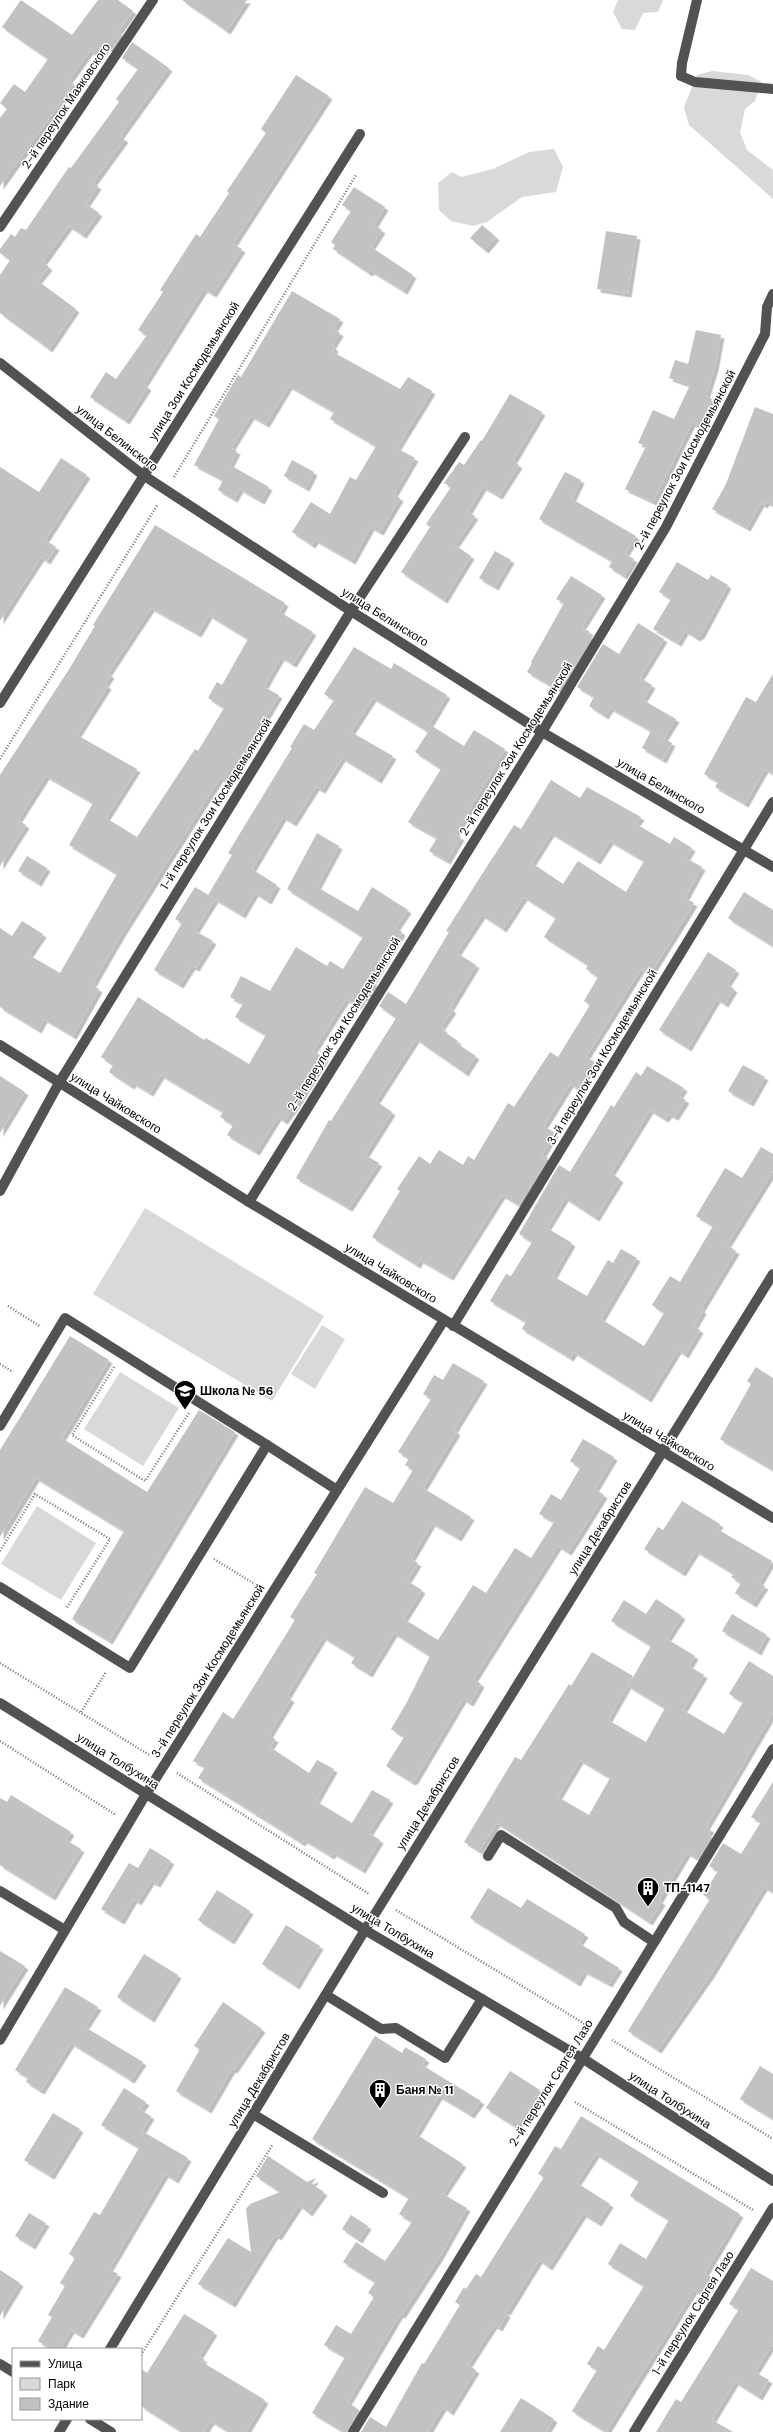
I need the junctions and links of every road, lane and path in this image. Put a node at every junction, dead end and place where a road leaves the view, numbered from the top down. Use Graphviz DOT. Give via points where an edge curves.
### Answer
graph roads {
  1 [pos="153,0"];
  2 [pos="697,0"];
  3 [pos="773,89"];
  4 [pos="360,134"];
  5 [pos="359,169"];
  6 [pos="0,227"];
  7 [pos="773,294"];
  8 [pos="769,331"];
  9 [pos="0,363"];
  10 [pos="465,437"];
  11 [pos="144,475"];
  12 [pos="166,491"];
  13 [pos="351,612"];
  14 [pos="0,703"];
  15 [pos="542,732"];
  16 [pos="0,759"];
  17 [pos="773,802"];
  18 [pos="744,849"];
  19 [pos="773,867"];
  20 [pos="0,1045"];
  21 [pos="59,1083"];
  22 [pos="0,1192"];
  23 [pos="248,1202"];
  24 [pos="773,1274"];
  25 [pos="8,1306"];
  26 [pos="448,1323"];
  27 [pos="55,1336"];
  28 [pos="122,1354"];
  29 [pos="196,1401"];
  30 [pos="0,1426"];
  31 [pos="267,1445"];
  32 [pos="663,1452"];
  33 [pos="337,1490"];
  34 [pos="773,1518"];
  35 [pos="0,1551"];
  36 [pos="201,1551"];
  37 [pos="0,1587"];
  38 [pos="263,1589"];
  39 [pos="57,1623"];
  40 [pos="114,1658"];
  41 [pos="0,1703"];
  42 [pos="81,1712"];
  43 [pos="0,1741"];
  44 [pos="773,1749"];
  45 [pos="146,1794"];
  46 [pos="128,1822"];
  47 [pos="488,1856"];
  48 [pos="0,1891"];
  49 [pos="65,1930"];
  50 [pos="365,1930"];
  51 [pos="654,1942"];
  52 [pos="326,1995"];
  53 [pos="482,1999"];
  54 [pos="0,2040"];
  55 [pos="582,2058"];
  56 [pos="561,2093"];
  57 [pos="253,2114"];
  58 [pos="281,2131"];
  59 [pos="773,2181"];
  60 [pos="383,2193"];
  61 [pos="773,2208"];
  62 [pos="766,2218"];
  63 [pos="111,2348"];
  64 [pos="142,2354"];
  65 [pos="0,2364"];
  66 [pos="12,2371"];
  67 [pos="66,2420"];
  68 [pos="92,2420"];
  69 [pos="59,2432"];
  70 [pos="111,2432"];
  71 [pos="353,2432"];
  72 [pos="634,2432"];
  1 -- 6 [label="street, 2-й переулок Маяковского"];
  2 -- 3 [label="street" via="681,76 695,82"];
  4 -- 11 [label="street, улица Зои Космодемьянской"];
  5 -- 12 [label="path"];
  7 -- 8 [label="street, 2-й переулок Зои Космодемьянской" via="767,306"];
  8 -- 15 [label="street, 2-й переулок Зои Космодемьянской" via="666,528"];
  9 -- 11 [label="street, улица Белинского"];
  10 -- 13 [label="street, 1-й переулок Зои Космодемьянской"];
  11 -- 12 [label="street, улица Белинского"];
  11 -- 14 [label="street, улица Зои Космодемьянской"];
  12 -- 13 [label="street, улица Белинского"];
  12 -- 16 [label="path"];
  13 -- 15 [label="street, улица Белинского"];
  13 -- 21 [label="street, 1-й переулок Зои Космодемьянской"];
  15 -- 18 [label="street, улица Белинского"];
  15 -- 23 [label="street, 2-й переулок Зои Космодемьянской"];
  17 -- 18 [label="street, 3-й переулок Зои Космодемьянской"];
  18 -- 19 [label="street, улица Белинского"];
  18 -- 26 [label="street, 3-й переулок Зои Космодемьянской"];
  20 -- 21 [label="street, улица Чайковского"];
  21 -- 22 [label="street, 1-й переулок Зои Космодемьянской"];
  21 -- 23 [label="street, улица Чайковского"];
  23 -- 26 [label="street, улица Чайковского"];
  24 -- 32 [label="street, улица Декабристов"];
  25 -- 27 [label="path"];
  26 -- 32 [label="street, улица Чайковского"];
  26 -- 33 [label="street, 3-й переулок Зои Космодемьянской"];
  27 -- 28 [label="street" via="65,1318"];
  27 -- 30 [label="street"];
  28 -- 29 [label="street"];
  28 -- 29 [label="path" via="72,1436 145,1481"];
  29 -- 31 [label="street"];
  31 -- 33 [label="street"];
  31 -- 36 [label="street"];
  32 -- 34 [label="street, улица Чайковского"];
  32 -- 50 [label="street, улица Декабристов"];
  33 -- 45 [label="street, 3-й переулок Зои Космодемьянской"];
  35 -- 39 [label="path" via="35,1494 110,1539"];
  36 -- 38 [label="path"];
  36 -- 40 [label="street" via="130,1668"];
  37 -- 39 [label="street"];
  39 -- 40 [label="street"];
  40 -- 42 [label="path"];
  41 -- 45 [label="street, улица Толбухина"];
  43 -- 46 [label="path"];
  44 -- 51 [label="street, 2-й переулок Сергея Лазо"];
  45 -- 46 [label="street, 3-й переулок Зои Космодемьянской"];
  45 -- 50 [label="street, улица Толбухина"];
  46 -- 49 [label="street, 3-й переулок Зои Космодемьянской"];
  47 -- 51 [label="street" via="501,1835 616,1908 624,1922"];
  48 -- 49 [label="street"];
  49 -- 54 [label="street, 3-й переулок Зои Космодемьянской"];
  50 -- 52 [label="street, улица Декабристов"];
  50 -- 53 [label="street, улица Толбухина"];
  51 -- 55 [label="street, 2-й переулок Сергея Лазо"];
  52 -- 53 [label="street" via="381,2029 396,2028 445,2058"];
  52 -- 57 [label="street, улица Декабристов"];
  53 -- 55 [label="street, улица Толбухина"];
  55 -- 56 [label="street, 2-й переулок Сергея Лазо"];
  55 -- 59 [label="street, улица Толбухина"];
  56 -- 62 [label="path"];
  56 -- 71 [label="street, 2-й переулок Сергея Лазо"];
  57 -- 58 [label="street"];
  57 -- 63 [label="street, улица Декабристов"];
  58 -- 60 [label="street"];
  58 -- 64 [label="path"];
  61 -- 62 [label="street, 1-й переулок Сергея Лазо"];
  62 -- 72 [label="street, 1-й переулок Сергея Лазо"];
  65 -- 66 [label="street"];
  67 -- 69 [label="street"];
  68 -- 70 [label="street"];
}
